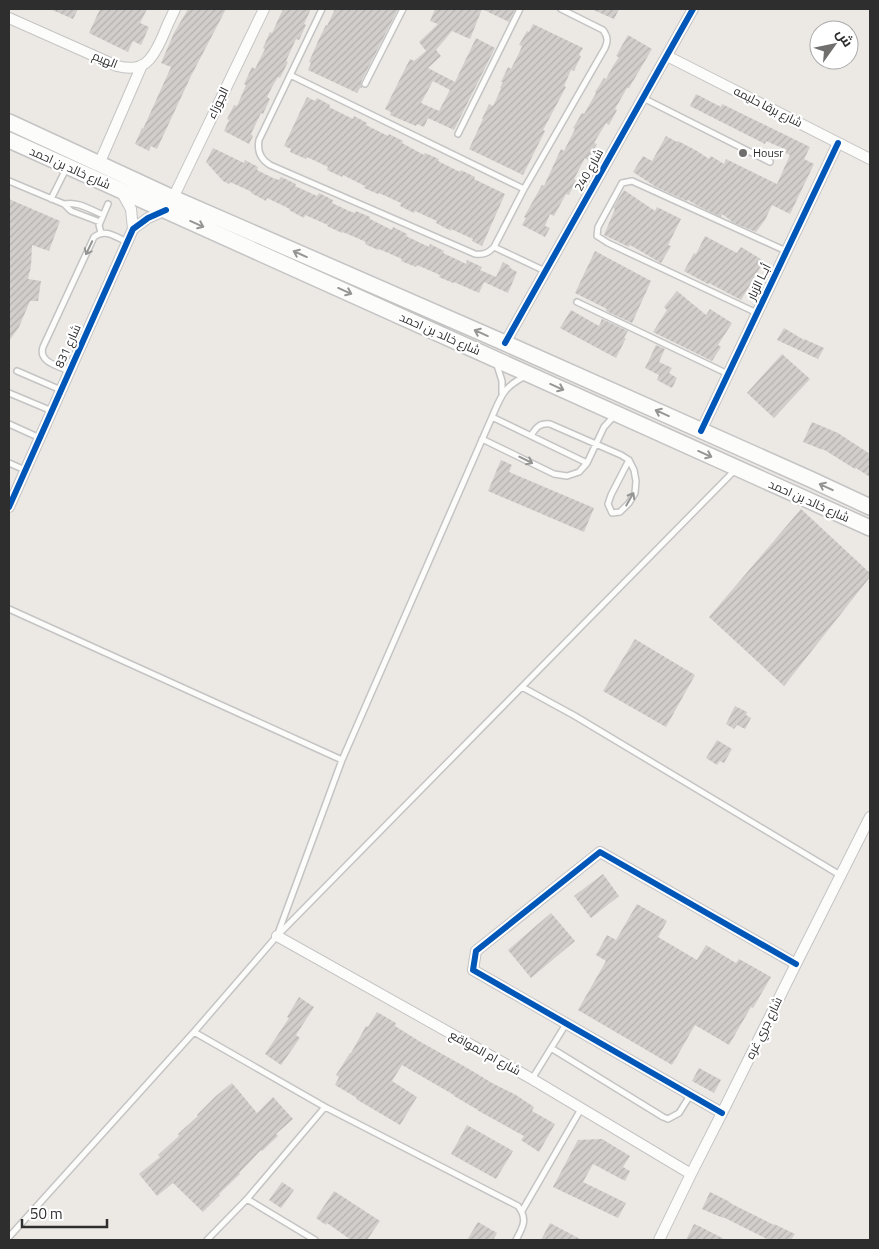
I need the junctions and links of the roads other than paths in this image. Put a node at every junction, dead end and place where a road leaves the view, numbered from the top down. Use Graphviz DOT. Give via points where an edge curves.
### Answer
graph roads {
  1 [pos="175,9"];
  2 [pos="264,9"];
  3 [pos="322,9"];
  4 [pos="403,9"];
  5 [pos="520,9"];
  6 [pos="561,9"];
  7 [pos="691,9"];
  8 [pos="9,18"];
  9 [pos="667,56"];
  10 [pos="142,65"];
  11 [pos="290,75"];
  12 [pos="365,84"];
  13 [pos="642,97"];
  14 [pos="9,122"];
  15 [pos="458,134"];
  16 [pos="9,140"];
  17 [pos="838,143"];
  18 [pos="870,159"];
  19 [pos="770,162"];
  20 [pos="100,164"];
  21 [pos="67,166"];
  22 [pos="9,181"];
  23 [pos="524,189"];
  24 [pos="121,190"];
  25 [pos="51,199"];
  26 [pos="64,204"];
  27 [pos="108,204"];
  28 [pos="169,204"];
  29 [pos="103,215"];
  30 [pos="100,222"];
  31 [pos="133,229"];
  32 [pos="101,232"];
  33 [pos="127,242"];
  34 [pos="494,247"];
  35 [pos="786,252"];
  36 [pos="545,271"];
  37 [pos="577,302"];
  38 [pos="757,313"];
  39 [pos="505,343"];
  40 [pos="494,358"];
  41 [pos="17,371"];
  42 [pos="69,372"];
  43 [pos="728,374"];
  44 [pos="529,375"];
  45 [pos="61,390"];
  46 [pos="9,393"];
  47 [pos="502,393"];
  48 [pos="52,411"];
  49 [pos="616,414"];
  50 [pos="492,417"];
  51 [pos="9,424"];
  52 [pos="701,431"];
  53 [pos="531,436"];
  54 [pos="40,438"];
  55 [pos="482,439"];
  56 [pos="596,445"];
  57 [pos="629,460"];
  58 [pos="9,463"];
  59 [pos="588,463"];
  60 [pos="737,468"];
  61 [pos="26,470"];
  62 [pos="9,507"];
  63 [pos="870,507"];
  64 [pos="870,528"];
  65 [pos="9,609"];
  66 [pos="522,687"];
  67 [pos="342,760"];
  68 [pos="870,817"];
  69 [pos="841,876"];
  70 [pos="277,936"];
  71 [pos="796,964"];
  72 [pos="566,1024"];
  73 [pos="194,1032"];
  74 [pos="551,1048"];
  75 [pos="532,1079"];
  76 [pos="691,1094"];
  77 [pos="324,1107"];
  78 [pos="581,1109"];
  79 [pos="722,1113"];
  80 [pos="691,1174"];
  81 [pos="247,1199"];
  82 [pos="522,1210"];
  83 [pos="9,1237"];
  84 [pos="207,1240"];
  85 [pos="315,1240"];
  86 [pos="516,1240"];
  87 [pos="659,1240"];
  1 -- 10 [label="street" via="155,53"];
  2 -- 28 [label="street, الجوزاء"];
  3 -- 11 [label="lane"];
  4 -- 12 [label="lane"];
  5 -- 15 [label="lane"];
  6 -- 23 [label="lane" via="603,30 608,41"];
  7 -- 9 [label="street, شارع 240"];
  8 -- 10 [label="street, الهيم" via="117,66 134,68"];
  9 -- 13 [label="street, شارع 240"];
  9 -- 17 [label="street, شارع برقا حليمه"];
  10 -- 20 [label="street"];
  11 -- 23 [label="lane"];
  11 -- 34 [label="lane" via="259,140 258,152 265,162 475,254 483,255"];
  13 -- 19 [label="lane"];
  13 -- 36 [label="street, شارع 240"];
  14 -- 20 [label="main road, شارع خالد بن احمد"];
  16 -- 21 [label="main road, شارع خالد بن احمد"];
  17 -- 18 [label="street, شارع برقا حليمه"];
  17 -- 35 [label="street, أبــا الزبار"];
  20 -- 28 [label="main road, شارع خالد بن احمد"];
  21 -- 24 [label="main road, شارع خالد بن احمد"];
  21 -- 25 [label="lane"];
  22 -- 25 [label="lane"];
  23 -- 34 [label="lane"];
  24 -- 28 [label="main road, شارع خالد بن احمد"];
  24 -- 31 [label="street" via="130,209"];
  25 -- 26 [label="lane"];
  26 -- 29 [label="lane" via="78,204"];
  26 -- 30 [label="lane" via="71,211"];
  27 -- 29 [label="lane"];
  28 -- 31 [label="street"];
  39 -- 28 [label="main road, شارع خالد بن احمد, one-way"];
  28 -- 40 [label="main road, شارع خالد بن احمد, one-way"];
  29 -- 30 [label="lane"];
  30 -- 32 [label="lane"];
  31 -- 33 [label="street, شارع 831"];
  32 -- 33 [label="lane"];
  32 -- 42 [label="lane, one-way" via="94,237 42,351 45,360"];
  33 -- 42 [label="street, شارع 831"];
  34 -- 36 [label="lane"];
  35 -- 38 [label="street, أبــا الزبار"];
  35 -- 38 [label="lane" via="632,181 622,183 598,227 597,236 608,243"];
  36 -- 39 [label="street, شارع 240"];
  37 -- 43 [label="lane"];
  38 -- 43 [label="street, أبــا الزبار"];
  52 -- 39 [label="main road, شارع خالد بن احمد, one-way"];
  40 -- 44 [label="main road, شارع خالد بن احمد"];
  40 -- 47 [label="lane" via="502,381"];
  41 -- 45 [label="lane"];
  42 -- 45 [label="street, شارع 831"];
  43 -- 52 [label="street, أبــا الزبار"];
  44 -- 47 [label="lane"];
  44 -- 49 [label="main road, شارع خالد بن احمد, one-way"];
  45 -- 48 [label="street, شارع 831"];
  46 -- 48 [label="lane"];
  47 -- 50 [label="lane"];
  48 -- 54 [label="street, شارع 831"];
  49 -- 56 [label="lane" via="604,427"];
  49 -- 60 [label="main road, شارع خالد بن احمد, one-way"];
  50 -- 53 [label="lane"];
  50 -- 55 [label="lane"];
  51 -- 54 [label="lane"];
  63 -- 52 [label="main road, شارع خالد بن احمد, one-way"];
  53 -- 56 [label="lane" via="539,425 545,423"];
  53 -- 59 [label="lane"];
  54 -- 61 [label="street, شارع 831"];
  55 -- 59 [label="lane, one-way" via="554,474 567,476 579,472"];
  55 -- 67 [label="lane"];
  56 -- 57 [label="lane"];
  56 -- 59 [label="lane"];
  57 -- 57 [label="lane, one-way" via="608,504 612,513 620,512 635,493 634,470"];
  58 -- 61 [label="lane"];
  60 -- 64 [label="main road, شارع خالد بن احمد"];
  60 -- 66 [label="lane"];
  61 -- 62 [label="street, شارع 831"];
  65 -- 67 [label="lane"];
  66 -- 69 [label="lane"];
  66 -- 70 [label="lane"];
  67 -- 70 [label="lane"];
  68 -- 69 [label="street, شارع جري غره"];
  69 -- 71 [label="street, شارع جري غره"];
  70 -- 73 [label="lane"];
  70 -- 75 [label="street, شارع ام المواقع"];
  71 -- 72 [label="street" via="600,852 476,951 473,970"];
  71 -- 79 [label="street, شارع جري غره"];
  72 -- 74 [label="lane"];
  72 -- 76 [label="street"];
  73 -- 77 [label="lane"];
  73 -- 83 [label="lane"];
  74 -- 75 [label="lane"];
  74 -- 76 [label="lane" via="663,1118 680,1113"];
  75 -- 78 [label="street, شارع ام المواقع"];
  76 -- 79 [label="street"];
  77 -- 81 [label="lane"];
  77 -- 82 [label="lane"];
  78 -- 80 [label="street, شارع ام المواقع"];
  78 -- 82 [label="lane"];
  79 -- 80 [label="street, شارع جري غره"];
  80 -- 87 [label="street, شارع جري غره"];
  81 -- 84 [label="lane"];
  81 -- 85 [label="lane"];
  82 -- 86 [label="lane" via="524,1223"];
}
